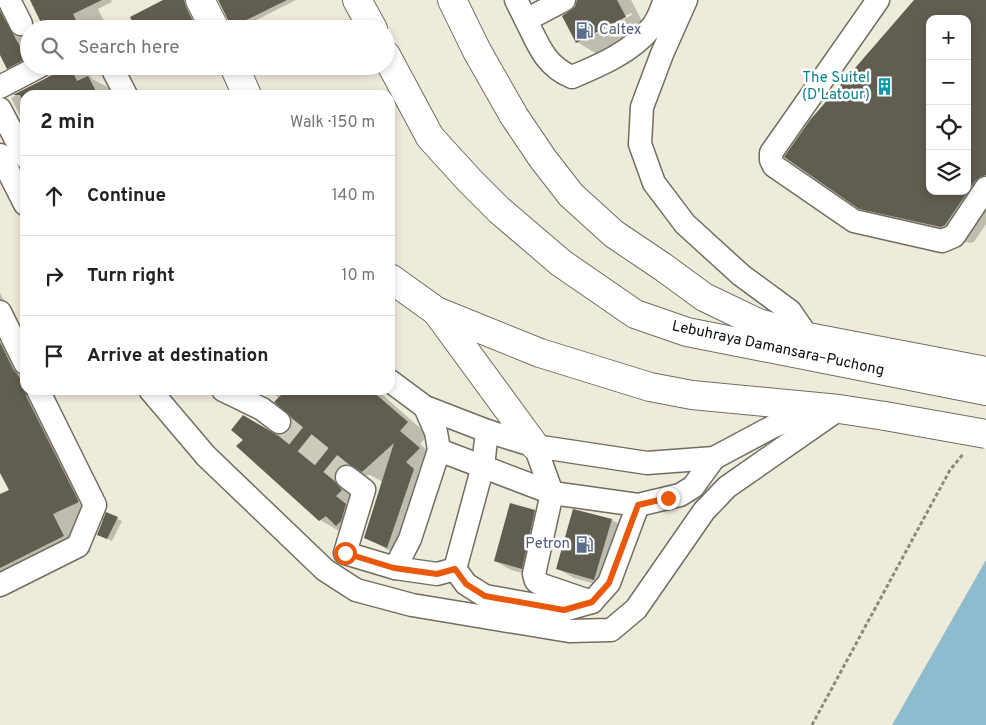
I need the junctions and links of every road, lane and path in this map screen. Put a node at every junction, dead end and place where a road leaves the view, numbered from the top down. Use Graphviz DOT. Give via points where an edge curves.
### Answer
graph roads {
  1 [pos="9,0"];
  2 [pos="200,0"];
  3 [pos="358,0"];
  4 [pos="452,0"];
  5 [pos="564,0"];
  6 [pos="665,0"];
  7 [pos="686,0"];
  8 [pos="878,0"];
  9 [pos="521,10"];
  10 [pos="210,20"];
  11 [pos="368,20"];
  12 [pos="20,22"];
  13 [pos="652,27"];
  14 [pos="662,54"];
  15 [pos="395,72"];
  16 [pos="23,75"];
  17 [pos="116,75"];
  18 [pos="238,75"];
  19 [pos="0,87"];
  20 [pos="123,90"];
  21 [pos="245,90"];
  22 [pos="0,109"];
  23 [pos="20,147"];
  24 [pos="0,155"];
  25 [pos="986,188"];
  26 [pos="20,194"];
  27 [pos="395,282"];
  28 [pos="436,311"];
  29 [pos="0,312"];
  30 [pos="808,337"];
  31 [pos="20,353"];
  32 [pos="894,363"];
  33 [pos="986,371"];
  34 [pos="395,385"];
  35 [pos="986,392"];
  36 [pos="40,395"];
  37 [pos="154,395"];
  38 [pos="233,395"];
  39 [pos="425,406"];
  40 [pos="830,408"];
  41 [pos="279,422"];
  42 [pos="487,431"];
  43 [pos="977,441"];
  44 [pos="535,446"];
  45 [pos="439,450"];
  46 [pos="714,458"];
  47 [pos="483,466"];
  48 [pos="347,477"];
  49 [pos="552,493"];
  50 [pos="638,505"];
  51 [pos="394,568"];
  52 [pos="455,569"];
  53 [pos="0,585"];
  54 [pos="592,602"];
  55 [pos="812,725"];
  1 -- 12 [label="lane"];
  2 -- 10 [label="highway"];
  3 -- 11 [label="highway"];
  4 -- 30 [label="highway, Lebuhraya Damansara–Puchong" via="514,116 572,195 614,234 704,297 758,323"];
  5 -- 9 [label="lane"];
  6 -- 13 [label="lane"];
  7 -- 14 [label="lane"];
  8 -- 25 [label="lane" via="771,153 770,160 774,166 854,221 942,241 954,236"];
  9 -- 13 [label="lane" via="540,49 552,65 572,77 623,52"];
  13 -- 14 [label="lane"];
  14 -- 30 [label="lane" via="642,107 640,144 654,182 685,224 741,275 790,310"];
  15 -- 32 [label="highway, Lebuhraya Damansara–Puchong" via="430,137 470,181 560,264 635,314 688,332"];
  16 -- 19 [label="lane"];
  17 -- 20 [label="lane"];
  18 -- 21 [label="highway"];
  22 -- 23 [label="lane"];
  24 -- 26 [label="lane"];
  27 -- 28 [label="highway"];
  28 -- 40 [label="highway" via="540,353 650,387 692,395"];
  28 -- 44 [label="highway"];
  29 -- 31 [label="lane"];
  30 -- 32 [label="highway, Lebuhraya Damansara–Puchong"];
  32 -- 33 [label="highway, Lebuhraya Damansara–Puchong"];
  32 -- 35 [label="highway, Lebuhraya Damansara–Puchong"];
  34 -- 39 [label="lane"];
  36 -- 53 [label="lane" via="95,504 78,546"];
  37 -- 40 [label="lane" via="206,456 325,570 356,590 412,605 569,631 611,630 636,609 704,511 727,487"];
  38 -- 41 [label="lane"];
  39 -- 42 [label="lane"];
  39 -- 45 [label="lane" via="436,432"];
  40 -- 43 [label="highway, bridge" via="885,416"];
  40 -- 46 [label="lane" via="774,426"];
  42 -- 44 [label="lane"];
  42 -- 47 [label="lane"];
  43 -- 55 [label="path" via="950,470"];
  44 -- 46 [label="lane" via="647,463"];
  44 -- 49 [label="lane"];
  45 -- 47 [label="lane"];
  45 -- 51 [label="lane" via="410,539"];
  46 -- 50 [label="lane" via="693,487 680,495"];
  47 -- 49 [label="lane"];
  47 -- 52 [label="lane"];
  48 -- 51 [label="lane" via="364,490 345,553"];
  49 -- 50 [label="lane"];
  49 -- 54 [label="lane" via="534,574 536,581"];
  50 -- 54 [label="lane" via="609,583"];
  51 -- 52 [label="lane" via="437,574"];
  52 -- 54 [label="lane" via="466,584 485,596 564,610"];
}
